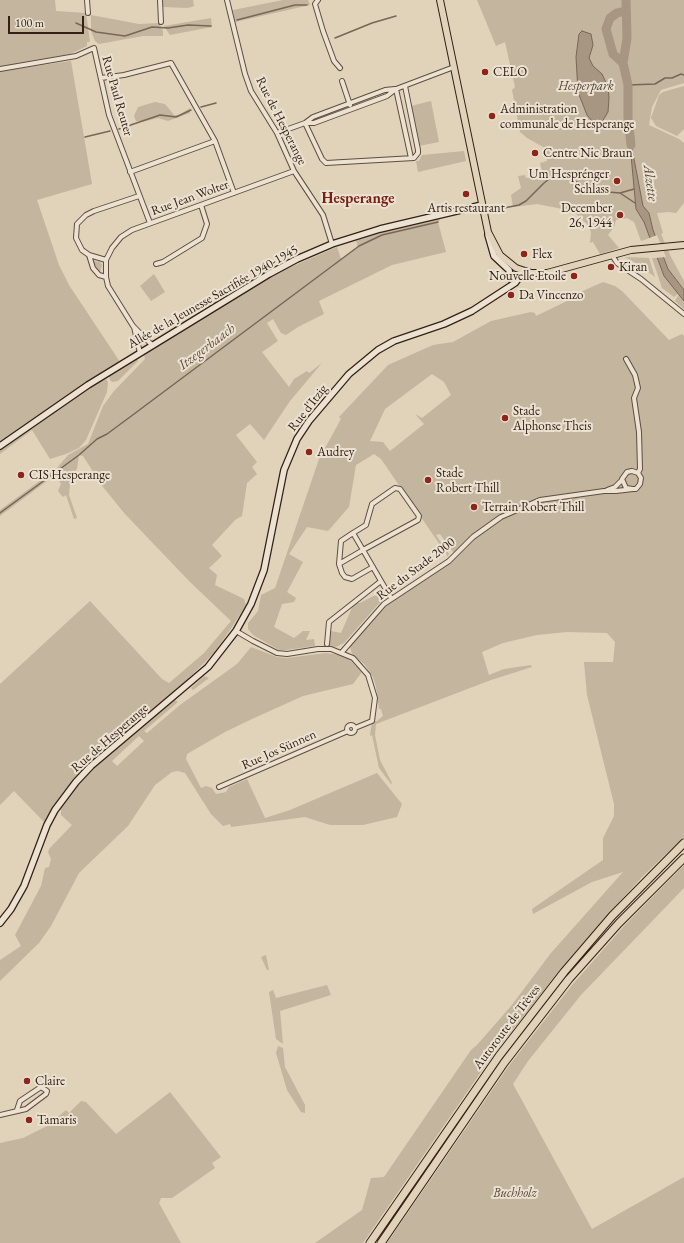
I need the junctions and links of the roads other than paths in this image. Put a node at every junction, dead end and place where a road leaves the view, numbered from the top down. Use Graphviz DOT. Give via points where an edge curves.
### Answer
graph roads {
  1 [pos="87,0"];
  2 [pos="160,0"];
  3 [pos="227,0"];
  4 [pos="318,0"];
  5 [pos="440,0"];
  6 [pos="88,13"];
  7 [pos="161,22"];
  8 [pos="340,68"];
  9 [pos="454,68"];
  10 [pos="0,69"];
  11 [pos="101,78"];
  12 [pos="342,81"];
  13 [pos="405,86"];
  14 [pos="396,89"];
  15 [pos="350,103"];
  16 [pos="352,109"];
  17 [pos="306,123"];
  18 [pos="277,133"];
  19 [pos="215,141"];
  20 [pos="411,158"];
  21 [pos="294,171"];
  22 [pos="130,172"];
  23 [pos="234,193"];
  24 [pos="139,196"];
  25 [pos="201,205"];
  26 [pos="482,205"];
  27 [pos="150,223"];
  28 [pos="488,232"];
  29 [pos="332,244"];
  30 [pos="684,245"];
  31 [pos="89,255"];
  32 [pos="612,255"];
  33 [pos="106,260"];
  34 [pos="156,264"];
  35 [pos="516,268"];
  36 [pos="524,271"];
  37 [pos="106,277"];
  38 [pos="511,279"];
  39 [pos="507,288"];
  40 [pos="684,314"];
  41 [pos="134,326"];
  42 [pos="152,345"];
  43 [pos="140,353"];
  44 [pos="626,359"];
  45 [pos="0,446"];
  46 [pos="638,473"];
  47 [pos="622,479"];
  48 [pos="633,490"];
  49 [pos="604,491"];
  50 [pos="353,533"];
  51 [pos="363,550"];
  52 [pos="339,564"];
  53 [pos="373,567"];
  54 [pos="381,581"];
  55 [pos="391,598"];
  56 [pos="236,631"];
  57 [pos="326,644"];
  58 [pos="342,652"];
  59 [pos="219,787"];
  60 [pos="684,843"];
  61 [pos="684,858"];
  62 [pos="0,923"];
  63 [pos="17,1110"];
  64 [pos="0,1115"];
  65 [pos="370,1243"];
  66 [pos="380,1243"];
  1 -- 6 [label="street"];
  2 -- 7 [label="street"];
  3 -- 18 [label="street, Rue de Hesperange" via="251,91"];
  4 -- 8 [label="street" via="315,4 323,31 334,61"];
  5 -- 9 [label="main road"];
  9 -- 13 [label="street"];
  9 -- 26 [label="main road"];
  10 -- 11 [label="street, Rue Paul Reuter" via="76,56 94,48"];
  11 -- 19 [label="street" via="171,63"];
  11 -- 22 [label="street, Rue Paul Reuter" via="109,115"];
  12 -- 15 [label="street"];
  13 -- 14 [label="street"];
  13 -- 20 [label="street" via="418,150 417,156"];
  14 -- 15 [label="street" via="385,90"];
  14 -- 16 [label="street" via="387,96"];
  14 -- 20 [label="street"];
  15 -- 16 [label="street"];
  15 -- 17 [label="street" via="313,117"];
  16 -- 17 [label="street" via="314,123"];
  17 -- 18 [label="street"];
  17 -- 20 [label="street" via="322,160 326,163"];
  18 -- 21 [label="street, Rue de Hesperange"];
  19 -- 22 [label="street"];
  19 -- 23 [label="street"];
  21 -- 23 [label="street, Rue Jean Wolter"];
  21 -- 29 [label="street, Rue de Hesperange" via="323,215"];
  22 -- 24 [label="street, Rue Paul Reuter"];
  23 -- 25 [label="street, Rue Jean Wolter"];
  24 -- 27 [label="street, Rue Paul Reuter"];
  24 -- 31 [label="street" via="86,215 77,224 78,244"];
  25 -- 27 [label="street, Rue Jean Wolter"];
  25 -- 34 [label="street" via="207,224 202,238"];
  26 -- 28 [label="main road"];
  26 -- 29 [label="main road, Allée de la Jeunesse Sacrifiée 1940-1945"];
  27 -- 33 [label="street, Rue Jean Wolter" via="132,230 121,238"];
  28 -- 35 [label="main road" via="500,255"];
  28 -- 38 [label="main road" via="494,256 509,270"];
  29 -- 42 [label="main road, Allée de la Jeunesse Sacrifiée 1940-1945" via="269,274"];
  30 -- 32 [label="main road" via="666,245"];
  31 -- 33 [label="street"];
  31 -- 37 [label="street" via="92,268 99,275"];
  32 -- 36 [label="main road" via="547,273"];
  32 -- 40 [label="street" via="617,263 642,279"];
  33 -- 37 [label="street"];
  35 -- 36 [label="main road"];
  35 -- 38 [label="main road"];
  36 -- 39 [label="main road, Rue d'Itzig" via="515,283"];
  37 -- 41 [label="street" via="111,295"];
  38 -- 39 [label="main road"];
  39 -- 56 [label="main road, Rue d'Itzig" via="460,317 394,340 378,350 349,374 309,421 297,440 284,470 264,570 251,604"];
  41 -- 42 [label="street"];
  41 -- 43 [label="street"];
  42 -- 43 [label="main road, Allée de la Jeunesse Sacrifiée 1940-1945"];
  43 -- 45 [label="main road, Allée de la Jeunesse Sacrifiée 1940-1945" via="88,384"];
  44 -- 46 [label="street" via="635,375 638,388 634,398 640,469"];
  46 -- 47 [label="street, Rue du Stade 2000" via="627,472"];
  46 -- 48 [label="street" via="641,481"];
  47 -- 48 [label="street" via="624,486"];
  47 -- 49 [label="street, Rue du Stade 2000" via="615,487"];
  48 -- 49 [label="street, Rue du Stade 2000"];
  49 -- 55 [label="street, Rue du Stade 2000" via="540,500 515,510 488,526 449,561"];
  50 -- 51 [label="street"];
  50 -- 51 [label="street" via="366,525 372,504 395,488 400,489 419,516 418,520"];
  50 -- 52 [label="street" via="341,541"];
  51 -- 52 [label="street"];
  51 -- 53 [label="street"];
  52 -- 53 [label="street" via="342,573 352,580"];
  53 -- 54 [label="street"];
  54 -- 55 [label="street"];
  54 -- 57 [label="street" via="329,622"];
  55 -- 58 [label="street, Rue du Stade 2000"];
  56 -- 58 [label="street" via="277,653 318,649"];
  56 -- 62 [label="main road, Rue de Hesperange" via="208,668 91,766 76,782 55,810 24,886"];
  58 -- 59 [label="street, Rue Jos Sünnen" via="353,658 368,676 375,698 372,721 355,728 350,726 348,731"];
  60 -- 65 [label="highway, Autoroute de Trèves" via="612,916 564,972 489,1069"];
  61 -- 66 [label="highway, Autoroute de Trèves" via="619,923 570,979 504,1063"];
  63 -- 63 [label="street" via="35,1103 47,1091 41,1087 20,1101"];
  63 -- 64 [label="street"];
}
